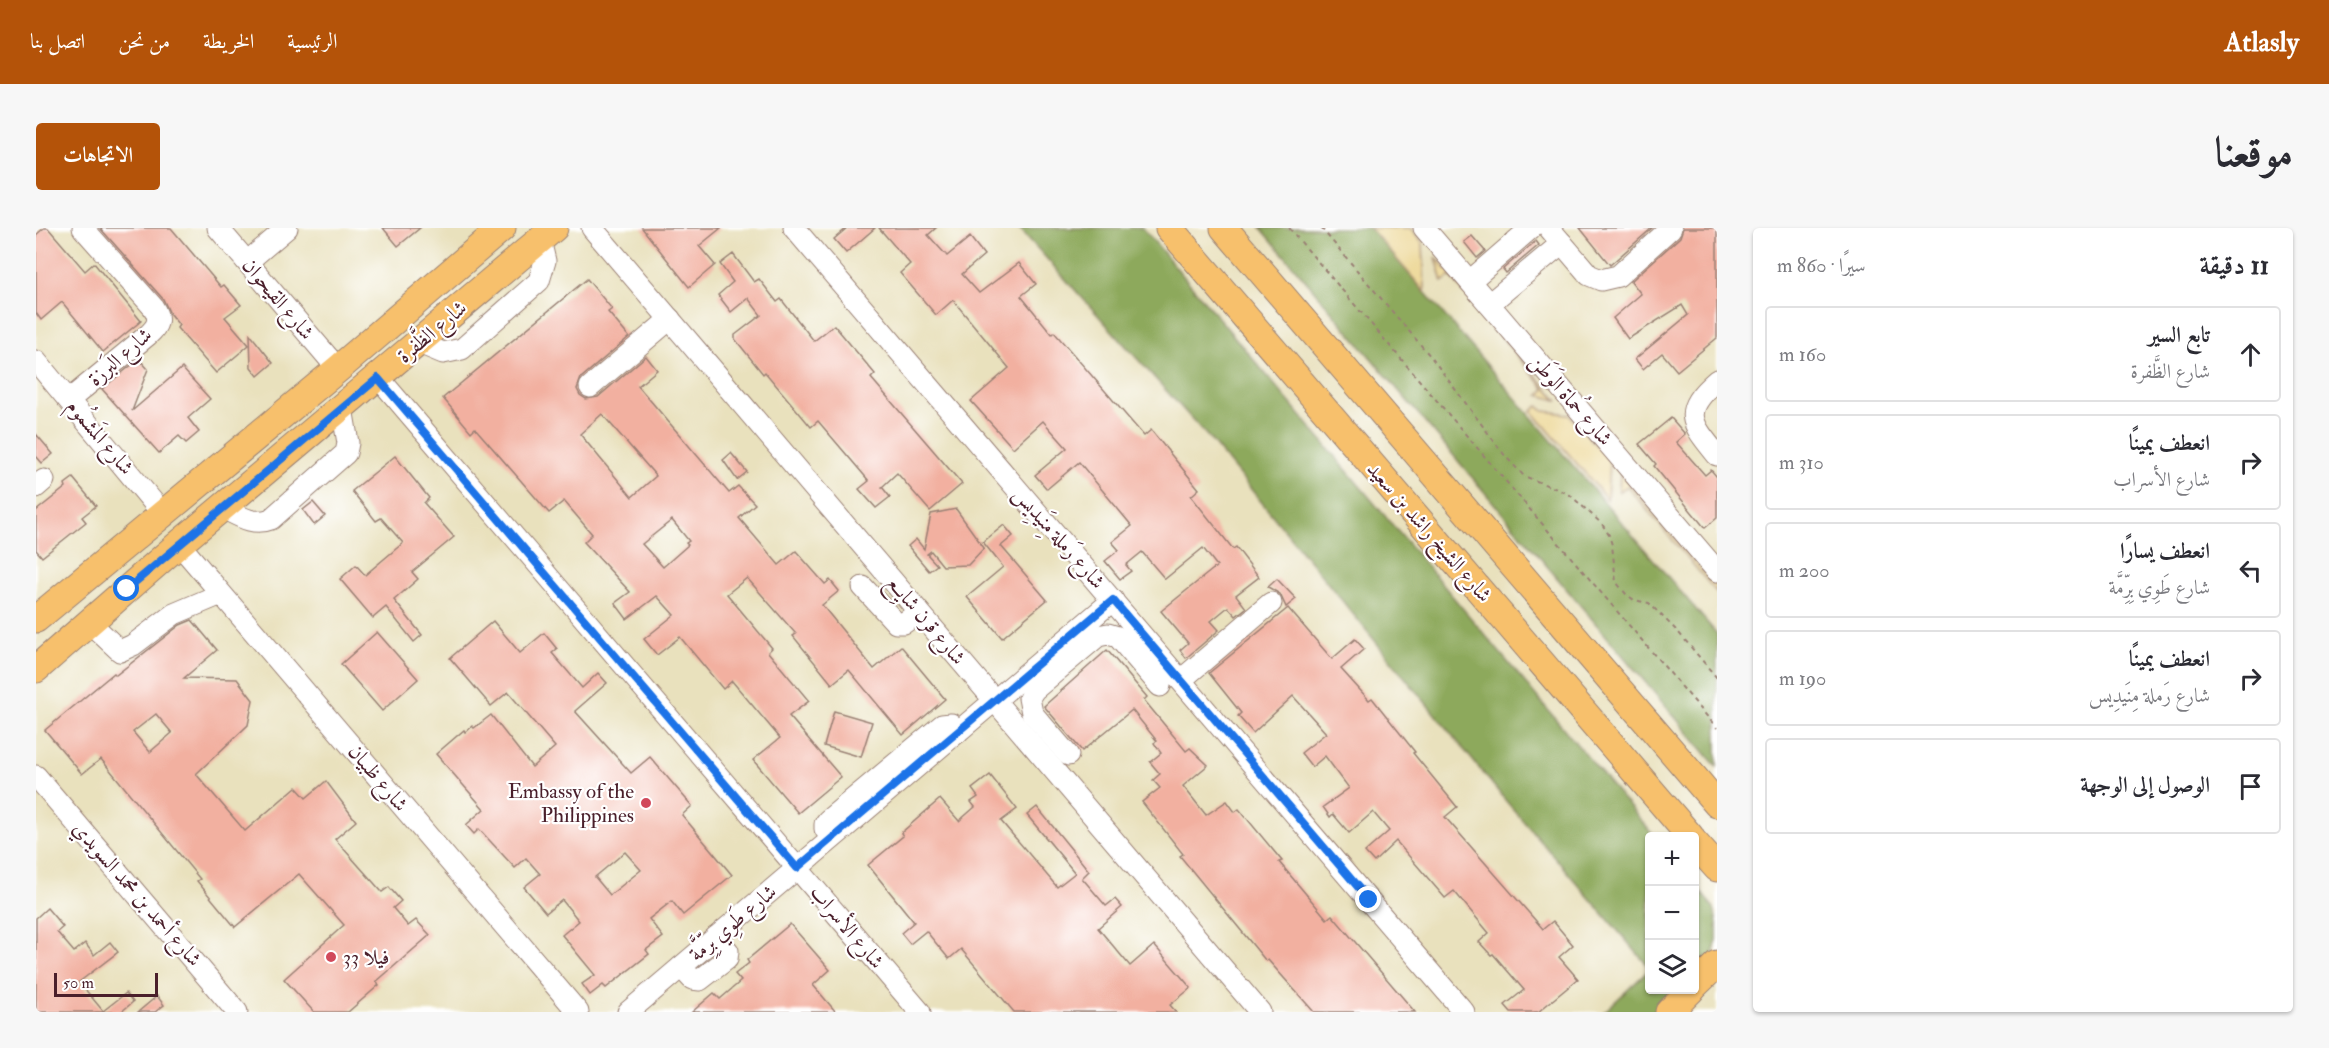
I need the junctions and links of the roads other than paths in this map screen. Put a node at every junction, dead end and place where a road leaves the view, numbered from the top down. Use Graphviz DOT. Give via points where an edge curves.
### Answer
graph roads {
  1 [pos="83,228"];
  2 [pos="218,228"];
  3 [pos="287,228"];
  4 [pos="502,228"];
  5 [pos="592,228"];
  6 [pos="794,228"];
  7 [pos="1169,228"];
  8 [pos="1224,228"];
  9 [pos="1424,228"];
  10 [pos="1531,228"];
  11 [pos="1671,228"];
  12 [pos="547,234"];
  13 [pos="1556,236"];
  14 [pos="247,262"];
  15 [pos="1470,281"];
  16 [pos="1489,304"];
  17 [pos="670,319"];
  18 [pos="36,361"];
  19 [pos="338,369"];
  20 [pos="378,378"];
  21 [pos="1717,380"];
  22 [pos="590,387"];
  23 [pos="69,400"];
  24 [pos="293,406"];
  25 [pos="342,408"];
  26 [pos="315,430"];
  27 [pos="258,435"];
  28 [pos="1717,455"];
  29 [pos="273,464"];
  30 [pos="223,508"];
  31 [pos="164,514"];
  32 [pos="178,544"];
  33 [pos="1714,563"];
  34 [pos="863,587"];
  35 [pos="221,594"];
  36 [pos="905,595"];
  37 [pos="1113,600"];
  38 [pos="1271,603"];
  39 [pos="885,611"];
  40 [pos="919,612"];
  41 [pos="36,619"];
  42 [pos="90,622"];
  43 [pos="1061,656"];
  44 [pos="36,669"];
  45 [pos="1181,680"];
  46 [pos="1160,686"];
  47 [pos="994,700"];
  48 [pos="1068,755"];
  49 [pos="36,776"];
  50 [pos="1717,804"];
  51 [pos="1686,832"];
  52 [pos="1699,848"];
  53 [pos="797,868"];
  54 [pos="1716,871"];
  55 [pos="1706,973"];
  56 [pos="237,1012"];
  57 [pos="578,1012"];
  58 [pos="628,1012"];
  59 [pos="920,1012"];
  60 [pos="1260,1012"];
  61 [pos="1464,1012"];
  62 [pos="1670,1012"];
  1 -- 23 [label="street, شارع البَرزة" via="153,307 158,322 148,335"];
  2 -- 14 [label="street, شارع القيحوان"];
  3 -- 14 [label="street"];
  4 -- 19 [label="main road, شارع الظَّفرة"];
  5 -- 17 [label="street, شارع قرن شايِع"];
  6 -- 37 [label="street, شارع رَملة مِنَيدِيس"];
  7 -- 51 [label="main road, شارع الشيخ راشد بن سعيد"];
  8 -- 50 [label="main road, شارع الشيخ راشد بن سعيد"];
  9 -- 15 [label="street, شارع حُماة الوَطَن"];
  10 -- 15 [label="street"];
  11 -- 13 [label="street" via="1618,276 1607,280 1589,275"];
  12 -- 20 [label="main road, شارع الظَّفرة"];
  13 -- 16 [label="street"];
  14 -- 19 [label="street, شارع القيحوان"];
  15 -- 16 [label="street, شارع حُماة الوَطَن"];
  16 -- 33 [label="street, شارع حُماة الوَطَن"];
  17 -- 22 [label="street"];
  17 -- 36 [label="street, شارع قرن شايِع"];
  18 -- 23 [label="street, شارع المَشمُوم"];
  19 -- 24 [label="main road, شارع الظَّفرة"];
  20 -- 25 [label="main road, شارع الظَّفرة"];
  20 -- 53 [label="street, شارع الأسراب"];
  21 -- 28 [label="street" via="1697,399 1693,412 1695,427"];
  23 -- 31 [label="street, شارع المَشمُوم"];
  24 -- 26 [label="main road" via="298,423"];
  24 -- 27 [label="main road, شارع الظَّفرة"];
  25 -- 26 [label="main road, شارع الظَّفرة"];
  25 -- 30 [label="street" via="348,443 345,453 271,519 252,522"];
  26 -- 29 [label="main road, شارع الظَّفرة"];
  27 -- 29 [label="main road" via="272,447"];
  27 -- 31 [label="main road, شارع الظَّفرة"];
  29 -- 30 [label="main road, شارع الظَّفرة"];
  30 -- 32 [label="main road, شارع الظَّفرة"];
  31 -- 41 [label="main road, شارع الظَّفرة"];
  32 -- 35 [label="street, شارع ظبيان"];
  32 -- 42 [label="main road, شارع الظَّفرة"];
  34 -- 39 [label="street"];
  35 -- 42 [label="street" via="174,614 120,651"];
  35 -- 57 [label="street, شارع ظبيان"];
  36 -- 39 [label="street"];
  36 -- 40 [label="street, شارع قرن شايِع"];
  37 -- 43 [label="street, شارع طَوِي بِرِّمَّة"];
  37 -- 45 [label="street, شارع رَملة مِنَيدِيس"];
  38 -- 45 [label="street"];
  39 -- 40 [label="street" via="900,624"];
  40 -- 47 [label="street, شارع قرن شايِع"];
  42 -- 44 [label="main road, شارع الظَّفرة"];
  43 -- 46 [label="street" via="1098,636 1113,634"];
  43 -- 47 [label="street, شارع طَوِي بِرِّمَّة"];
  43 -- 48 [label="street" via="1034,690 1029,703 1032,713"];
  45 -- 61 [label="street, شارع رَملة مِنَيدِيس"];
  47 -- 53 [label="street, شارع طَوِي بِرِّمَّة"];
  47 -- 60 [label="street, شارع قرن شايِع"];
  49 -- 56 [label="street, شارع أحمد بن محمد السويدي"];
  52 -- 54 [label="main road"];
  53 -- 58 [label="street, شارع طَوِي بِرِّمَّة"];
  53 -- 59 [label="street, شارع الأسراب"];
  55 -- 62 [label="main road"];
}
